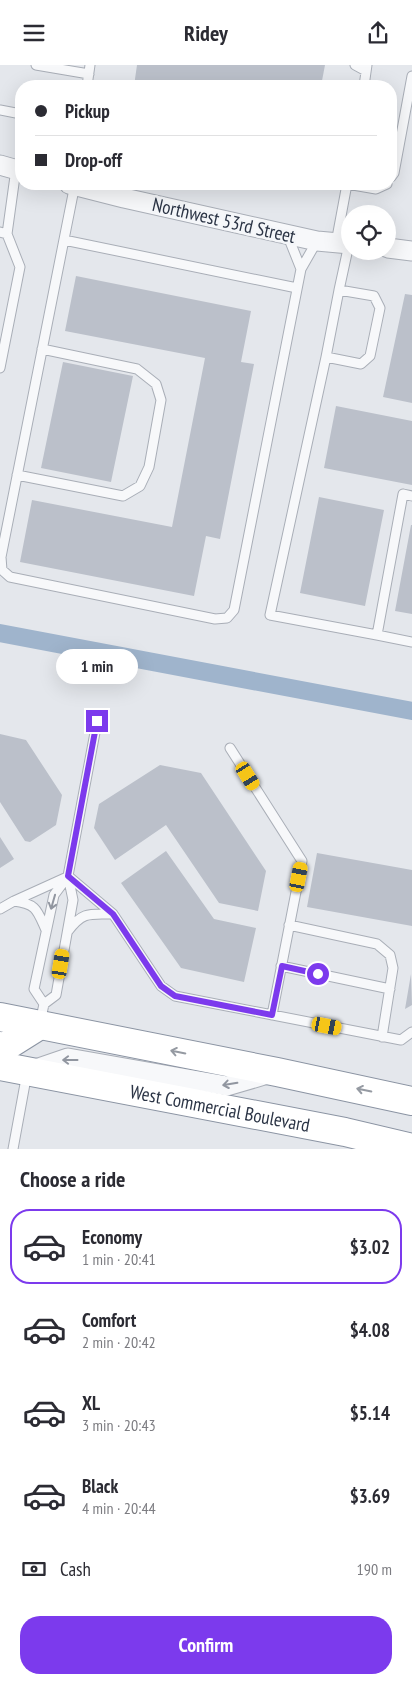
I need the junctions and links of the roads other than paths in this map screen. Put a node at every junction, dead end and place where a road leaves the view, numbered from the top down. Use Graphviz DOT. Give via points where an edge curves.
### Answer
graph roads {
  1 [pos="36,65"];
  2 [pos="355,65"];
  3 [pos="367,68"];
  4 [pos="89,69"];
  5 [pos="412,76"];
  6 [pos="0,110"];
  7 [pos="15,113"];
  8 [pos="397,157"];
  9 [pos="12,168"];
  10 [pos="72,190"];
  11 [pos="95,190"];
  12 [pos="347,190"];
  13 [pos="346,205"];
  14 [pos="3,233"];
  15 [pos="287,234"];
  16 [pos="64,240"];
  17 [pos="317,241"];
  18 [pos="341,244"];
  19 [pos="396,249"];
  20 [pos="412,251"];
  21 [pos="343,260"];
  22 [pos="301,269"];
  23 [pos="297,288"];
  24 [pos="339,290"];
  25 [pos="42,349"];
  26 [pos="326,357"];
  27 [pos="0,368"];
  28 [pos="17,475"];
  29 [pos="412,496"];
  30 [pos="377,635"];
  31 [pos="412,642"];
  32 [pos="97,721"];
  33 [pos="230,748"];
  34 [pos="68,876"];
  35 [pos="14,901"];
  36 [pos="0,909"];
  37 [pos="113,914"];
  38 [pos="289,925"];
  39 [pos="46,931"];
  40 [pos="66,933"];
  41 [pos="282,966"];
  42 [pos="390,989"];
  43 [pos="42,1015"];
  44 [pos="272,1015"];
  45 [pos="0,1017"];
  46 [pos="412,1032"];
  47 [pos="382,1037"];
  48 [pos="0,1046"];
  49 [pos="0,1066"];
  50 [pos="28,1071"];
  51 [pos="277,1071"];
  52 [pos="412,1101"];
  53 [pos="412,1148"];
  54 [pos="13,1149"];
  1 -- 4 [label="lane"];
  2 -- 3 [label="lane"];
  5 -- 8 [label="lane"];
  6 -- 7 [label="lane"];
  9 -- 14 [label="lane"];
  10 -- 16 [label="lane"];
  11 -- 15 [label="street, Northwest 53rd Street"];
  12 -- 13 [label="lane"];
  14 -- 27 [label="lane" via="20,267"];
  15 -- 17 [label="street, Northwest 53rd Street"];
  15 -- 22 [label="lane"];
  16 -- 23 [label="lane"];
  16 -- 25 [label="lane"];
  17 -- 18 [label="street, Northwest 53rd Street"];
  17 -- 22 [label="lane"];
  19 -- 20 [label="street"];
  21 -- 24 [label="lane"];
  22 -- 23 [label="lane"];
  23 -- 28 [label="lane" via="234,610 227,617 215,619 10,577 2,571 1,557"];
  24 -- 26 [label="lane"];
  24 -- 26 [label="lane" via="374,296 380,308 370,356 361,364"];
  25 -- 28 [label="lane"];
  25 -- 28 [label="lane" via="137,369 156,384 161,400 149,467 140,486 122,496"];
  26 -- 30 [label="lane" via="270,615"];
  29 -- 30 [label="lane" via="403,494"];
  30 -- 31 [label="lane"];
  32 -- 34 [label="lane"];
  33 -- 38 [label="lane" via="302,861"];
  34 -- 35 [label="lane"];
  34 -- 37 [label="lane"];
  34 -- 39 [label="lane, one-way" via="54,895"];
  34 -- 40 [label="lane" via="73,900"];
  35 -- 36 [label="lane"];
  35 -- 39 [label="lane" via="29,903"];
  37 -- 40 [label="lane" via="89,914 78,918"];
  37 -- 44 [label="lane" via="161,986 175,996"];
  38 -- 41 [label="lane"];
  38 -- 42 [label="lane" via="377,944 390,955 393,968"];
  39 -- 43 [label="lane" via="34,989"];
  40 -- 43 [label="lane" via="56,995"];
  41 -- 42 [label="lane"];
  41 -- 44 [label="lane"];
  42 -- 47 [label="lane"];
  43 -- 45 [label="highway, West Commercial Boulevard"];
  43 -- 48 [label="highway" via="4,1047"];
  51 -- 43 [label="highway, West Commercial Boulevard, one-way"];
  44 -- 47 [label="lane"];
  46 -- 47 [label="lane" via="401,1040"];
  49 -- 50 [label="highway, West Commercial Boulevard"];
  51 -- 50 [label="street, West Commercial Boulevard, one-way" via="227,1086 68,1058"];
  50 -- 53 [label="highway, West Commercial Boulevard"];
  50 -- 54 [label="lane"];
  52 -- 51 [label="highway, West Commercial Boulevard, one-way"];
}
